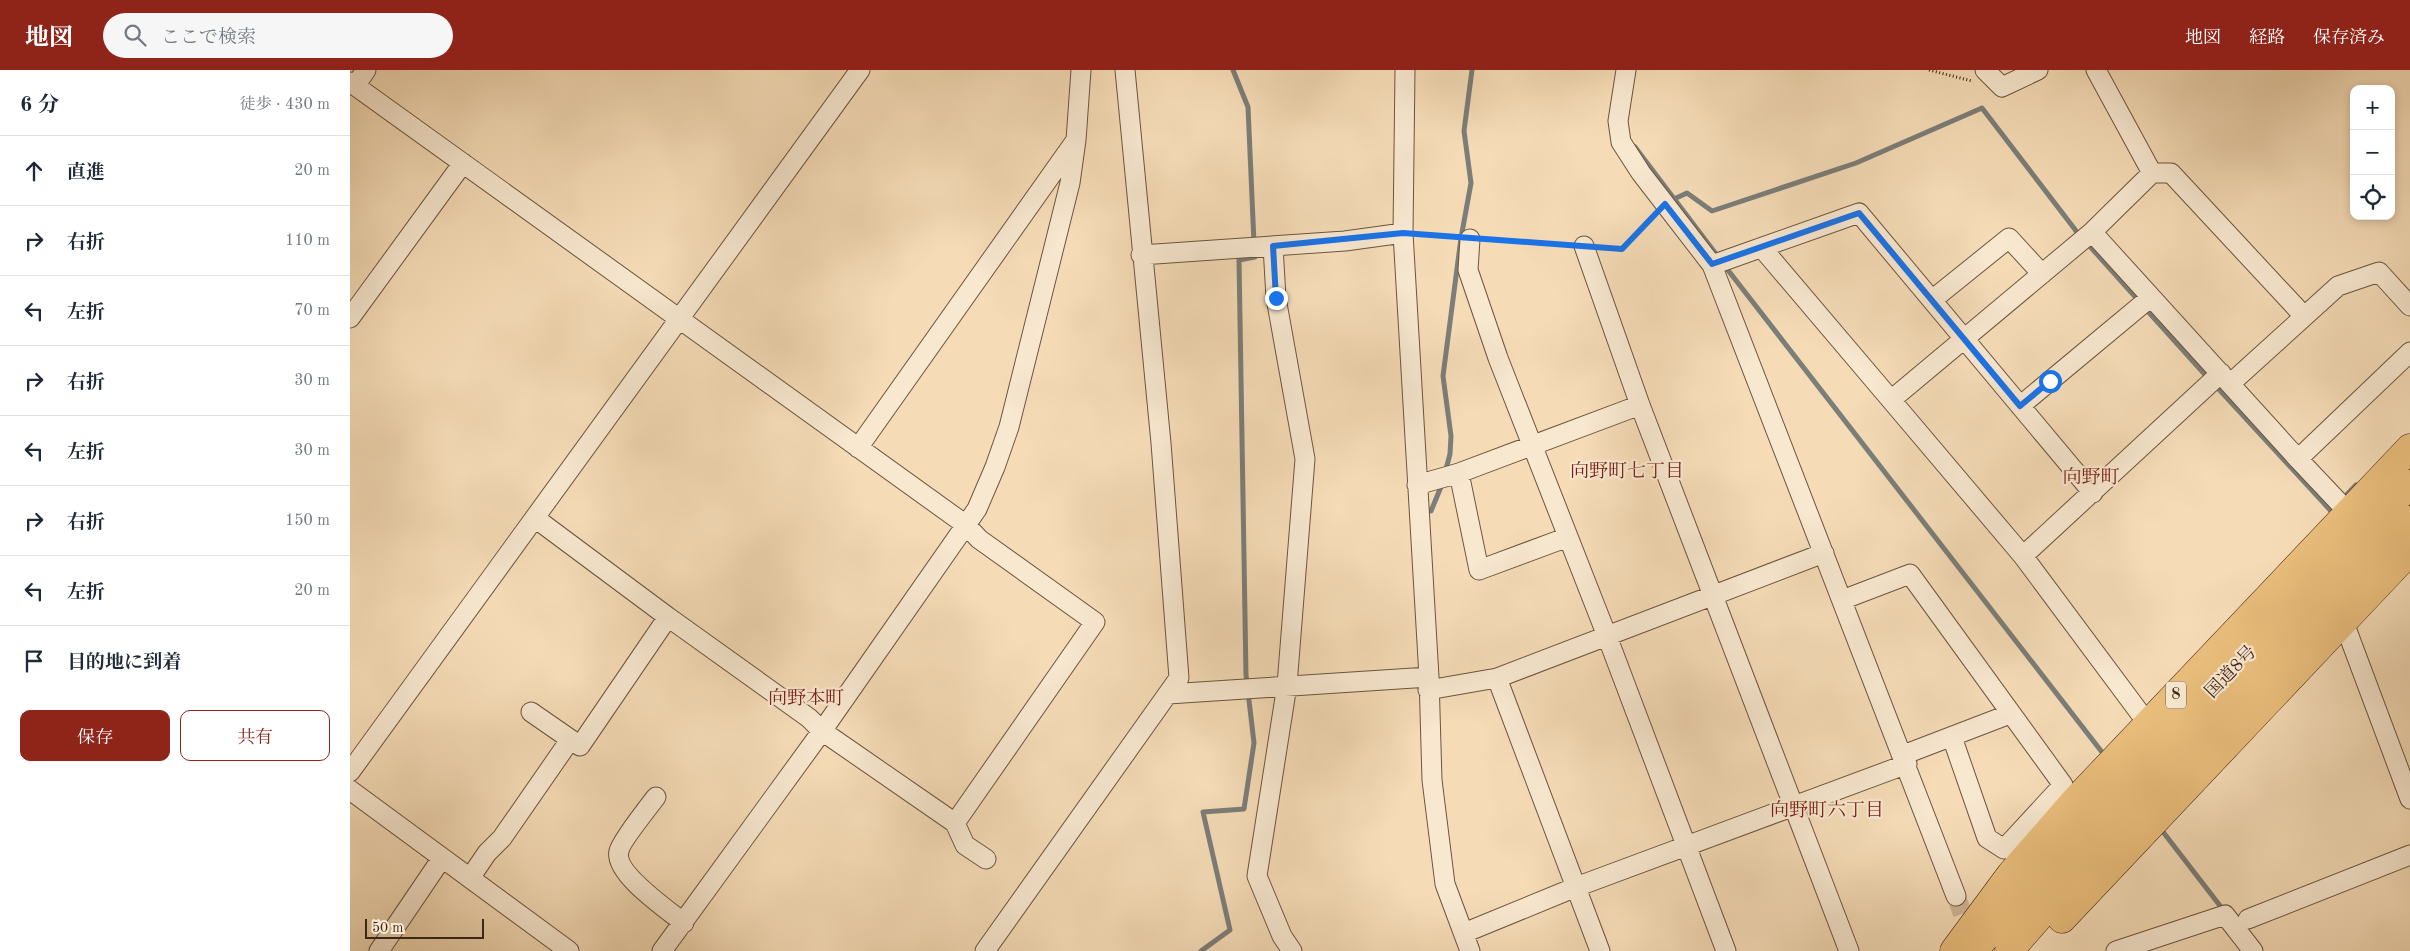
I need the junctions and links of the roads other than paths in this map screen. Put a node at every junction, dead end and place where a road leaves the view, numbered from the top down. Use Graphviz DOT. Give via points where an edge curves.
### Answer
graph roads {
  1 [pos="366,70"];
  2 [pos="860,70"];
  3 [pos="1081,70"];
  4 [pos="1125,70"];
  5 [pos="1405,70"];
  6 [pos="1626,70"];
  7 [pos="1985,70"];
  8 [pos="2038,70"];
  9 [pos="2096,70"];
  10 [pos="353,84"];
  11 [pos="1076,140"];
  12 [pos="463,163"];
  13 [pos="2152,174"];
  14 [pos="1403,233"];
  15 [pos="2085,238"];
  16 [pos="1470,239"];
  17 [pos="1273,246"];
  18 [pos="1584,246"];
  19 [pos="1762,248"];
  20 [pos="1141,255"];
  21 [pos="1712,264"];
  22 [pos="2042,274"];
  23 [pos="1932,300"];
  24 [pos="2146,302"];
  25 [pos="2410,306"];
  26 [pos="2303,315"];
  27 [pos="350,318"];
  28 [pos="680,318"];
  29 [pos="1964,339"];
  30 [pos="2410,352"];
  31 [pos="2226,378"];
  32 [pos="1891,400"];
  33 [pos="1640,404"];
  34 [pos="2020,406"];
  35 [pos="1533,445"];
  36 [pos="858,448"];
  37 [pos="2410,448"];
  38 [pos="2298,459"];
  39 [pos="1459,473"];
  40 [pos="2410,484"];
  41 [pos="1417,485"];
  42 [pos="2093,493"];
  43 [pos="2348,513"];
  44 [pos="535,518"];
  45 [pos="2410,520"];
  46 [pos="966,525"];
  47 [pos="1568,537"];
  48 [pos="2410,551"];
  49 [pos="1824,552"];
  50 [pos="2023,556"];
  51 [pos="1713,595"];
  52 [pos="1842,600"];
  53 [pos="668,617"];
  54 [pos="2343,620"];
  55 [pos="1607,636"];
  56 [pos="1497,678"];
  57 [pos="1429,683"];
  58 [pos="1287,685"];
  59 [pos="1168,694"];
  60 [pos="531,712"];
  61 [pos="2010,714"];
  62 [pos="2148,724"];
  63 [pos="822,731"];
  64 [pos="1952,737"];
  65 [pos="570,740"];
  66 [pos="1905,760"];
  67 [pos="350,772"];
  68 [pos="350,790"];
  69 [pos="656,797"];
  70 [pos="2410,799"];
  71 [pos="1795,805"];
  72 [pos="2110,817"];
  73 [pos="955,822"];
  74 [pos="1686,846"];
  75 [pos="2410,855"];
  76 [pos="442,858"];
  77 [pos="986,859"];
  78 [pos="470,878"];
  79 [pos="1576,887"];
  80 [pos="1956,896"];
  81 [pos="2248,920"];
  82 [pos="684,923"];
  83 [pos="1464,933"];
  84 [pos="379,951"];
  85 [pos="569,951"];
  86 [pos="662,951"];
  87 [pos="985,951"];
  88 [pos="1292,951"];
  89 [pos="1470,951"];
  90 [pos="1600,951"];
  91 [pos="1726,951"];
  92 [pos="1849,951"];
  93 [pos="1954,951"];
  94 [pos="1973,951"];
  95 [pos="2009,951"];
  96 [pos="2032,951"];
  97 [pos="2116,951"];
  98 [pos="2253,951"];
  1 -- 10 [label="street"];
  2 -- 28 [label="street"];
  3 -- 11 [label="street"];
  4 -- 20 [label="street"];
  5 -- 14 [label="street"];
  6 -- 21 [label="street" via="1618,121 1621,142"];
  7 -- 8 [label="street" via="2002,87"];
  9 -- 13 [label="street"];
  10 -- 12 [label="street"];
  11 -- 36 [label="street"];
  11 -- 46 [label="street" via="1070,183 1009,427 995,467"];
  12 -- 27 [label="street"];
  12 -- 28 [label="street"];
  13 -- 15 [label="street"];
  13 -- 26 [label="street" via="2171,172"];
  14 -- 17 [label="street"];
  14 -- 41 [label="street"];
  15 -- 22 [label="street"];
  15 -- 24 [label="street"];
  16 -- 35 [label="street" via="1468,270 1498,358"];
  17 -- 20 [label="street"];
  17 -- 58 [label="street" via="1276,298 1305,459"];
  18 -- 33 [label="street"];
  19 -- 21 [label="street"];
  19 -- 23 [label="street" via="1859,213"];
  19 -- 32 [label="street"];
  20 -- 59 [label="street" via="1161,443 1178,678"];
  21 -- 49 [label="street"];
  22 -- 23 [label="street" via="2008,238"];
  22 -- 29 [label="street"];
  23 -- 29 [label="street"];
  24 -- 31 [label="street"];
  24 -- 34 [label="street"];
  25 -- 26 [label="street" via="2380,272 2338,286"];
  26 -- 31 [label="street"];
  28 -- 36 [label="street"];
  28 -- 44 [label="street"];
  29 -- 32 [label="street"];
  29 -- 34 [label="street"];
  30 -- 38 [label="street"];
  31 -- 38 [label="street"];
  31 -- 42 [label="street"];
  32 -- 50 [label="street"];
  33 -- 35 [label="street"];
  33 -- 51 [label="street"];
  34 -- 42 [label="street"];
  35 -- 39 [label="street"];
  35 -- 47 [label="street"];
  36 -- 46 [label="street"];
  37 -- 43 [label="highway, 8"];
  38 -- 43 [label="street"];
  39 -- 41 [label="street"];
  39 -- 47 [label="street" via="1479,570"];
  40 -- 72 [label="highway, 国道8号 / 8"];
  41 -- 57 [label="street"];
  42 -- 50 [label="street"];
  43 -- 62 [label="highway, 8"];
  44 -- 53 [label="street"];
  44 -- 67 [label="street"];
  45 -- 72 [label="highway, 国道8号 / 8"];
  46 -- 63 [label="street"];
  46 -- 73 [label="street" via="979,539 1095,622"];
  47 -- 55 [label="street"];
  48 -- 54 [label="highway"];
  49 -- 51 [label="street"];
  49 -- 52 [label="street"];
  50 -- 62 [label="street"];
  51 -- 55 [label="street"];
  51 -- 71 [label="street"];
  52 -- 61 [label="street" via="1910,574"];
  52 -- 66 [label="street"];
  53 -- 63 [label="street" via="809,718"];
  53 -- 65 [label="street" via="580,746"];
  54 -- 70 [label="street"];
  54 -- 96 [label="highway"];
  55 -- 56 [label="street"];
  55 -- 74 [label="street"];
  56 -- 57 [label="street"];
  56 -- 79 [label="street"];
  57 -- 58 [label="street"];
  57 -- 83 [label="street" via="1432,780 1446,884"];
  58 -- 59 [label="street"];
  58 -- 88 [label="street" via="1257,876 1282,936"];
  59 -- 87 [label="street"];
  60 -- 65 [label="street"];
  61 -- 64 [label="street"];
  61 -- 64 [label="street" via="2063,785 2004,849 1988,838"];
  62 -- 93 [label="highway, 8" via="2011,874"];
  63 -- 73 [label="street"];
  63 -- 82 [label="street"];
  64 -- 66 [label="street"];
  65 -- 78 [label="street"];
  66 -- 71 [label="street"];
  66 -- 80 [label="street"];
  68 -- 76 [label="street"];
  69 -- 82 [label="street" via="618,850 619,862 634,882"];
  71 -- 74 [label="street"];
  71 -- 92 [label="street"];
  72 -- 94 [label="highway, 国道8号 / 8"];
  72 -- 95 [label="highway, 国道8号 / 8"];
  73 -- 77 [label="street" via="965,845"];
  74 -- 79 [label="street"];
  74 -- 91 [label="street"];
  75 -- 81 [label="street"];
  76 -- 78 [label="street"];
  76 -- 84 [label="street"];
  78 -- 85 [label="street"];
  79 -- 83 [label="street"];
  79 -- 90 [label="street"];
  82 -- 86 [label="street"];
  83 -- 89 [label="street"];
  97 -- 98 [label="street" via="2225,915"];
}
